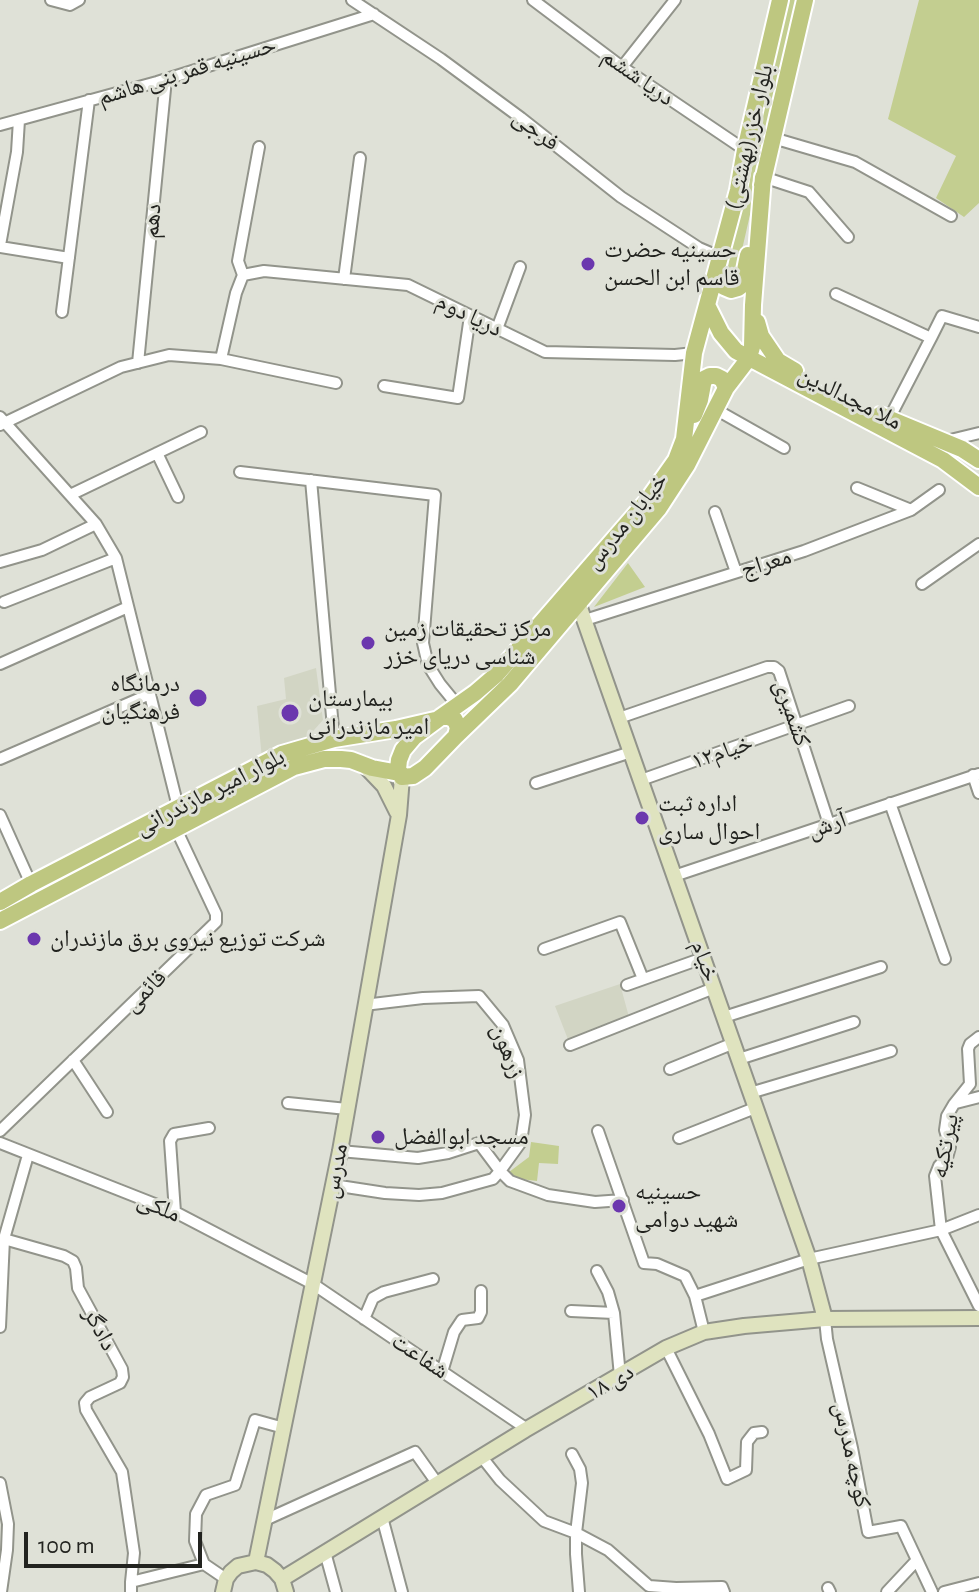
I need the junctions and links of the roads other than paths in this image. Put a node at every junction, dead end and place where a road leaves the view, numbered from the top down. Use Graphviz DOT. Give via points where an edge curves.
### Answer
graph roads {
  1 [pos="51,0"];
  2 [pos="79,0"];
  3 [pos="352,0"];
  4 [pos="675,0"];
  5 [pos="780,0"];
  6 [pos="805,0"];
  7 [pos="539,2"];
  8 [pos="374,14"];
  9 [pos="622,67"];
  10 [pos="166,79"];
  11 [pos="89,100"];
  12 [pos="19,120"];
  13 [pos="0,125"];
  14 [pos="773,138"];
  15 [pos="259,147"];
  16 [pos="745,150"];
  17 [pos="360,158"];
  18 [pos="763,177"];
  19 [pos="951,216"];
  20 [pos="848,237"];
  21 [pos="0,246"];
  22 [pos="69,258"];
  23 [pos="718,265"];
  24 [pos="520,267"];
  25 [pos="243,275"];
  26 [pos="344,279"];
  27 [pos="836,294"];
  28 [pos="707,305"];
  29 [pos="753,305"];
  30 [pos="62,312"];
  31 [pos="470,316"];
  32 [pos="979,327"];
  33 [pos="497,329"];
  34 [pos="931,338"];
  35 [pos="694,353"];
  36 [pos="749,358"];
  37 [pos="221,359"];
  38 [pos="138,363"];
  39 [pos="336,383"];
  40 [pos="384,386"];
  41 [pos="726,388"];
  42 [pos="715,409"];
  43 [pos="889,419"];
  44 [pos="1,421"];
  45 [pos="201,432"];
  46 [pos="979,433"];
  47 [pos="684,439"];
  48 [pos="942,442"];
  49 [pos="784,448"];
  50 [pos="157,453"];
  51 [pos="979,460"];
  52 [pos="240,472"];
  53 [pos="311,480"];
  54 [pos="976,480"];
  55 [pos="857,488"];
  56 [pos="939,490"];
  57 [pos="70,495"];
  58 [pos="178,497"];
  59 [pos="911,510"];
  60 [pos="715,512"];
  61 [pos="96,524"];
  62 [pos="979,544"];
  63 [pos="116,558"];
  64 [pos="0,562"];
  65 [pos="736,572"];
  66 [pos="922,584"];
  67 [pos="4,602"];
  68 [pos="128,607"];
  69 [pos="582,612"];
  70 [pos="0,664"];
  71 [pos="150,694"];
  72 [pos="458,706"];
  73 [pos="849,706"];
  74 [pos="438,718"];
  75 [pos="619,718"];
  76 [pos="796,726"];
  77 [pos="354,736"];
  78 [pos="456,736"];
  79 [pos="334,739"];
  80 [pos="631,752"];
  81 [pos="0,759"];
  82 [pos="357,762"];
  83 [pos="976,774"];
  84 [pos="401,775"];
  85 [pos="641,780"];
  86 [pos="536,783"];
  87 [pos="979,793"];
  88 [pos="890,803"];
  89 [pos="178,807"];
  90 [pos="0,815"];
  91 [pos="399,815"];
  92 [pos="829,824"];
  93 [pos="176,829"];
  94 [pos="674,876"];
  95 [pos="31,884"];
  96 [pos="0,902"];
  97 [pos="0,921"];
  98 [pos="544,949"];
  99 [pos="703,958"];
  100 [pos="945,959"];
  101 [pos="881,967"];
  102 [pos="643,979"];
  103 [pos="627,985"];
  104 [pos="714,988"];
  105 [pos="364,1005"];
  106 [pos="724,1017"];
  107 [pos="854,1022"];
  108 [pos="979,1037"];
  109 [pos="734,1043"];
  110 [pos="570,1045"];
  111 [pos="891,1051"];
  112 [pos="739,1059"];
  113 [pos="73,1060"];
  114 [pos="670,1069"];
  115 [pos="979,1097"];
  116 [pos="752,1101"];
  117 [pos="288,1103"];
  118 [pos="954,1104"];
  119 [pos="347,1109"];
  120 [pos="107,1112"];
  121 [pos="209,1128"];
  122 [pos="0,1131"];
  123 [pos="598,1131"];
  124 [pos="679,1138"];
  125 [pos="0,1143"];
  126 [pos="340,1151"];
  127 [pos="28,1155"];
  128 [pos="500,1171"];
  129 [pos="333,1185"];
  130 [pos="623,1200"];
  131 [pos="175,1212"];
  132 [pos="979,1215"];
  133 [pos="941,1230"];
  134 [pos="4,1239"];
  135 [pos="809,1259"];
  136 [pos="597,1271"];
  137 [pos="433,1279"];
  138 [pos="313,1284"];
  139 [pos="481,1291"];
  140 [pos="695,1296"];
  141 [pos="979,1306"];
  142 [pos="571,1311"];
  143 [pos="614,1313"];
  144 [pos="979,1318"];
  145 [pos="364,1319"];
  146 [pos="825,1319"];
  147 [pos="0,1327"];
  148 [pos="704,1332"];
  149 [pos="666,1348"];
  150 [pos="442,1372"];
  151 [pos="620,1376"];
  152 [pos="284,1428"];
  153 [pos="527,1429"];
  154 [pos="762,1432"];
  155 [pos="572,1454"];
  156 [pos="481,1456"];
  157 [pos="0,1483"];
  158 [pos="437,1483"];
  159 [pos="382,1517"];
  160 [pos="265,1520"];
  161 [pos="4,1531"];
  162 [pos="576,1533"];
  163 [pos="325,1552"];
  164 [pos="917,1560"];
  165 [pos="256,1562"];
  166 [pos="204,1564"];
  167 [pos="979,1583"];
  168 [pos="224,1586"];
  169 [pos="284,1586"];
  170 [pos="131,1587"];
  171 [pos="1,1592"];
  172 [pos="336,1592"];
  173 [pos="402,1592"];
  174 [pos="579,1592"];
  175 [pos="724,1592"];
  176 [pos="887,1592"];
  177 [pos="932,1592"];
  178 [pos="944,1592"];
  1 -- 2 [label="street" via="70,5"];
  3 -- 8 [label="street, فرجی"];
  4 -- 9 [label="street"];
  5 -- 16 [label="main road, بلوار خزر(بهشتی)"];
  6 -- 14 [label="main road, بلوار خزر(بهشتی)"];
  7 -- 9 [label="street, دریا ششم"];
  8 -- 10 [label="street, حسینیه قمر بنی هاشم"];
  8 -- 23 [label="street, فرجی"];
  9 -- 16 [label="street, دریا ششم"];
  10 -- 11 [label="street, حسینیه قمر بنی هاشم"];
  10 -- 38 [label="street, دهم"];
  11 -- 12 [label="street, حسینیه قمر بنی هاشم"];
  11 -- 22 [label="street"];
  12 -- 13 [label="street, حسینیه قمر بنی هاشم"];
  12 -- 21 [label="street"];
  14 -- 18 [label="main road, بلوار خزر(بهشتی)"];
  14 -- 19 [label="street" via="855,162"];
  15 -- 25 [label="street" via="238,261"];
  16 -- 23 [label="main road, بلوار خزر(بهشتی)"];
  17 -- 26 [label="street"];
  18 -- 20 [label="street" via="809,192"];
  18 -- 23 [label="main road" via="742,285 724,287"];
  18 -- 29 [label="main road"];
  21 -- 22 [label="street"];
  22 -- 30 [label="street"];
  23 -- 28 [label="main road, خیابان مدرس"];
  24 -- 33 [label="street"];
  25 -- 26 [label="street, دریا دوم" via="264,271"];
  25 -- 37 [label="street"];
  26 -- 31 [label="street, دریا دوم" via="408,285"];
  27 -- 34 [label="street"];
  28 -- 35 [label="main road, خیابان مدرس"];
  28 -- 36 [label="main road, ملا مجدالدین" via="721,333"];
  29 -- 36 [label="main road"];
  29 -- 43 [label="main road, ملا مجدالدین" via="761,336 778,361"];
  31 -- 33 [label="street, دریا دوم"];
  31 -- 40 [label="street" via="458,398"];
  32 -- 34 [label="street" via="942,316"];
  33 -- 35 [label="street, دریا دوم" via="545,352"];
  34 -- 43 [label="street"];
  35 -- 47 [label="main road, خیابان مدرس"];
  36 -- 41 [label="main road, خیابان مدرس"];
  36 -- 54 [label="main road, ملا مجدالدین"];
  37 -- 38 [label="street" via="169,355"];
  37 -- 39 [label="street"];
  38 -- 44 [label="street"];
  41 -- 42 [label="main road, خیابان مدرس"];
  41 -- 47 [label="main road" via="716,376 704,379"];
  42 -- 49 [label="street"];
  42 -- 69 [label="main road, خیابان مدرس" via="659,508"];
  43 -- 48 [label="main road, ملا مجدالدین"];
  44 -- 57 [label="street"];
  45 -- 50 [label="street"];
  46 -- 48 [label="street"];
  47 -- 72 [label="main road, خیابان مدرس" via="647,501 496,675"];
  48 -- 51 [label="main road, ملا مجدالدین"];
  50 -- 57 [label="street"];
  50 -- 58 [label="street"];
  52 -- 53 [label="street"];
  53 -- 72 [label="street" via="435,495 423,643 428,665"];
  53 -- 79 [label="street"];
  55 -- 59 [label="street"];
  56 -- 59 [label="street, معراج"];
  57 -- 61 [label="street"];
  59 -- 65 [label="street, معراج"];
  60 -- 65 [label="street"];
  61 -- 63 [label="street"];
  61 -- 64 [label="street" via="42,550"];
  62 -- 66 [label="street"];
  63 -- 67 [label="street"];
  63 -- 68 [label="street"];
  65 -- 69 [label="street, معراج"];
  68 -- 70 [label="street"];
  68 -- 71 [label="street"];
  69 -- 75 [label="main road, خیام"];
  69 -- 78 [label="main road, خیابان مدرس"];
  71 -- 81 [label="street"];
  71 -- 89 [label="street"];
  72 -- 74 [label="main road, خیابان مدرس"];
  73 -- 76 [label="street, خیام۱۲"];
  74 -- 77 [label="main road, بلوار امیر مازندرانی"];
  74 -- 78 [label="main road" via="455,720"];
  74 -- 84 [label="main road" via="403,750"];
  75 -- 76 [label="street, کشمیری" via="774,667"];
  75 -- 80 [label="main road, خیام"];
  76 -- 85 [label="street, خیام۱۲"];
  76 -- 92 [label="street, کشمیری"];
  77 -- 79 [label="main road, بلوار امیر مازندرانی"];
  77 -- 82 [label="main road" via="363,745"];
  78 -- 84 [label="main road, خیابان مدرس" via="425,768 413,776"];
  79 -- 89 [label="main road, بلوار امیر مازندرانی" via="282,754"];
  80 -- 85 [label="main road, خیام"];
  80 -- 86 [label="street"];
  82 -- 84 [label="main road, بلوار امیر مازندرانی"];
  82 -- 91 [label="main road" via="384,786"];
  82 -- 93 [label="main road, بلوار امیر مازندرانی" via="324,759 294,767"];
  83 -- 87 [label="street"];
  83 -- 88 [label="street, آرش"];
  84 -- 91 [label="main road, مدرس"];
  85 -- 94 [label="main road, خیام"];
  88 -- 92 [label="street, آرش"];
  88 -- 100 [label="street"];
  89 -- 95 [label="main road, بلوار امیر مازندرانی"];
  90 -- 95 [label="street"];
  91 -- 105 [label="main road, مدرس"];
  92 -- 94 [label="street, آرش"];
  93 -- 97 [label="main road, بلوار امیر مازندرانی"];
  93 -- 113 [label="street, قائمی" via="216,922"];
  94 -- 99 [label="main road, خیام"];
  95 -- 96 [label="main road, بلوار امیر مازندرانی"];
  98 -- 102 [label="street" via="620,922"];
  99 -- 102 [label="street"];
  99 -- 104 [label="main road, خیام"];
  101 -- 106 [label="street"];
  102 -- 103 [label="street"];
  104 -- 106 [label="main road, خیام"];
  104 -- 110 [label="street"];
  105 -- 119 [label="main road, مدرس"];
  105 -- 128 [label="street, زرهون" via="479,996 503,1025 518,1060 525,1115 521,1142"];
  106 -- 109 [label="main road, خیام"];
  107 -- 112 [label="street"];
  108 -- 118 [label="street, پیرتکیه" via="968,1049 970,1084"];
  109 -- 112 [label="main road, خیام"];
  109 -- 114 [label="street"];
  111 -- 116 [label="street"];
  112 -- 116 [label="main road, خیام"];
  113 -- 120 [label="street"];
  113 -- 122 [label="street, قائمی"];
  115 -- 118 [label="street"];
  116 -- 124 [label="street"];
  116 -- 135 [label="main road, خیام"];
  117 -- 119 [label="street"];
  118 -- 133 [label="street, پیرتکیه" via="945,1124 950,1147 935,1176"];
  119 -- 126 [label="main road, مدرس"];
  121 -- 131 [label="street" via="174,1134 170,1141"];
  123 -- 130 [label="street"];
  125 -- 127 [label="street, ملکی"];
  126 -- 128 [label="street" via="418,1158 479,1143"];
  126 -- 129 [label="main road, مدرس"];
  127 -- 131 [label="street, ملکی"];
  127 -- 134 [label="street"];
  128 -- 129 [label="street" via="493,1179 419,1195"];
  128 -- 130 [label="street" via="510,1181 548,1195"];
  129 -- 138 [label="main road, مدرس"];
  130 -- 140 [label="street" via="644,1263 685,1276"];
  131 -- 138 [label="street, ملکی"];
  132 -- 133 [label="street"];
  133 -- 135 [label="street"];
  133 -- 141 [label="street, پیرتکیه"];
  134 -- 147 [label="street"];
  134 -- 170 [label="street, دادگر" via="73,1261 78,1288 122,1369 120,1383 85,1403 122,1472 134,1553"];
  135 -- 140 [label="street"];
  135 -- 146 [label="main road, خیام"];
  136 -- 143 [label="street"];
  137 -- 145 [label="street" via="373,1298"];
  138 -- 145 [label="street, شفاعت"];
  138 -- 152 [label="main road, مدرس"];
  139 -- 150 [label="street" via="481,1312 478,1318 462,1320 454,1332"];
  140 -- 148 [label="street"];
  142 -- 143 [label="street"];
  143 -- 151 [label="street"];
  144 -- 146 [label="main road, ۱۸ دی"];
  145 -- 150 [label="street, شفاعت"];
  146 -- 148 [label="main road, ۱۸ دی"];
  146 -- 164 [label="street, کوچه مدرس" via="868,1532 901,1526"];
  148 -- 149 [label="main road, ۱۸ دی"];
  149 -- 151 [label="main road, ۱۸ دی"];
  149 -- 154 [label="street" via="727,1479 746,1470 747,1442"];
  150 -- 153 [label="street, شفاعت"];
  151 -- 153 [label="main road, ۱۸ دی"];
  152 -- 160 [label="main road, مدرس"];
  152 -- 166 [label="street" via="255,1420 235,1485 206,1495 196,1514 195,1541"];
  153 -- 156 [label="main road, ۱۸ دی"];
  155 -- 162 [label="street" via="582,1483"];
  156 -- 158 [label="main road, ۱۸ دی"];
  156 -- 162 [label="street" via="544,1521"];
  157 -- 161 [label="street" via="8,1524"];
  158 -- 159 [label="main road, ۱۸ دی"];
  158 -- 160 [label="street" via="415,1452"];
  159 -- 163 [label="main road, ۱۸ دی"];
  159 -- 173 [label="street"];
  160 -- 165 [label="main road, مدرس"];
  161 -- 171 [label="street"];
  162 -- 174 [label="street"];
  162 -- 175 [label="street" via="608,1550 649,1586 722,1587"];
  163 -- 169 [label="main road, ۱۸ دی"];
  163 -- 172 [label="street"];
  164 -- 176 [label="street"];
  164 -- 177 [label="street, کوچه مدرس"];
  165 -- 168 [label="main road" via="238,1566"];
  165 -- 169 [label="main road" via="275,1571"];
  166 -- 168 [label="street"];
  166 -- 170 [label="street"];
  167 -- 178 [label="street"];
}
